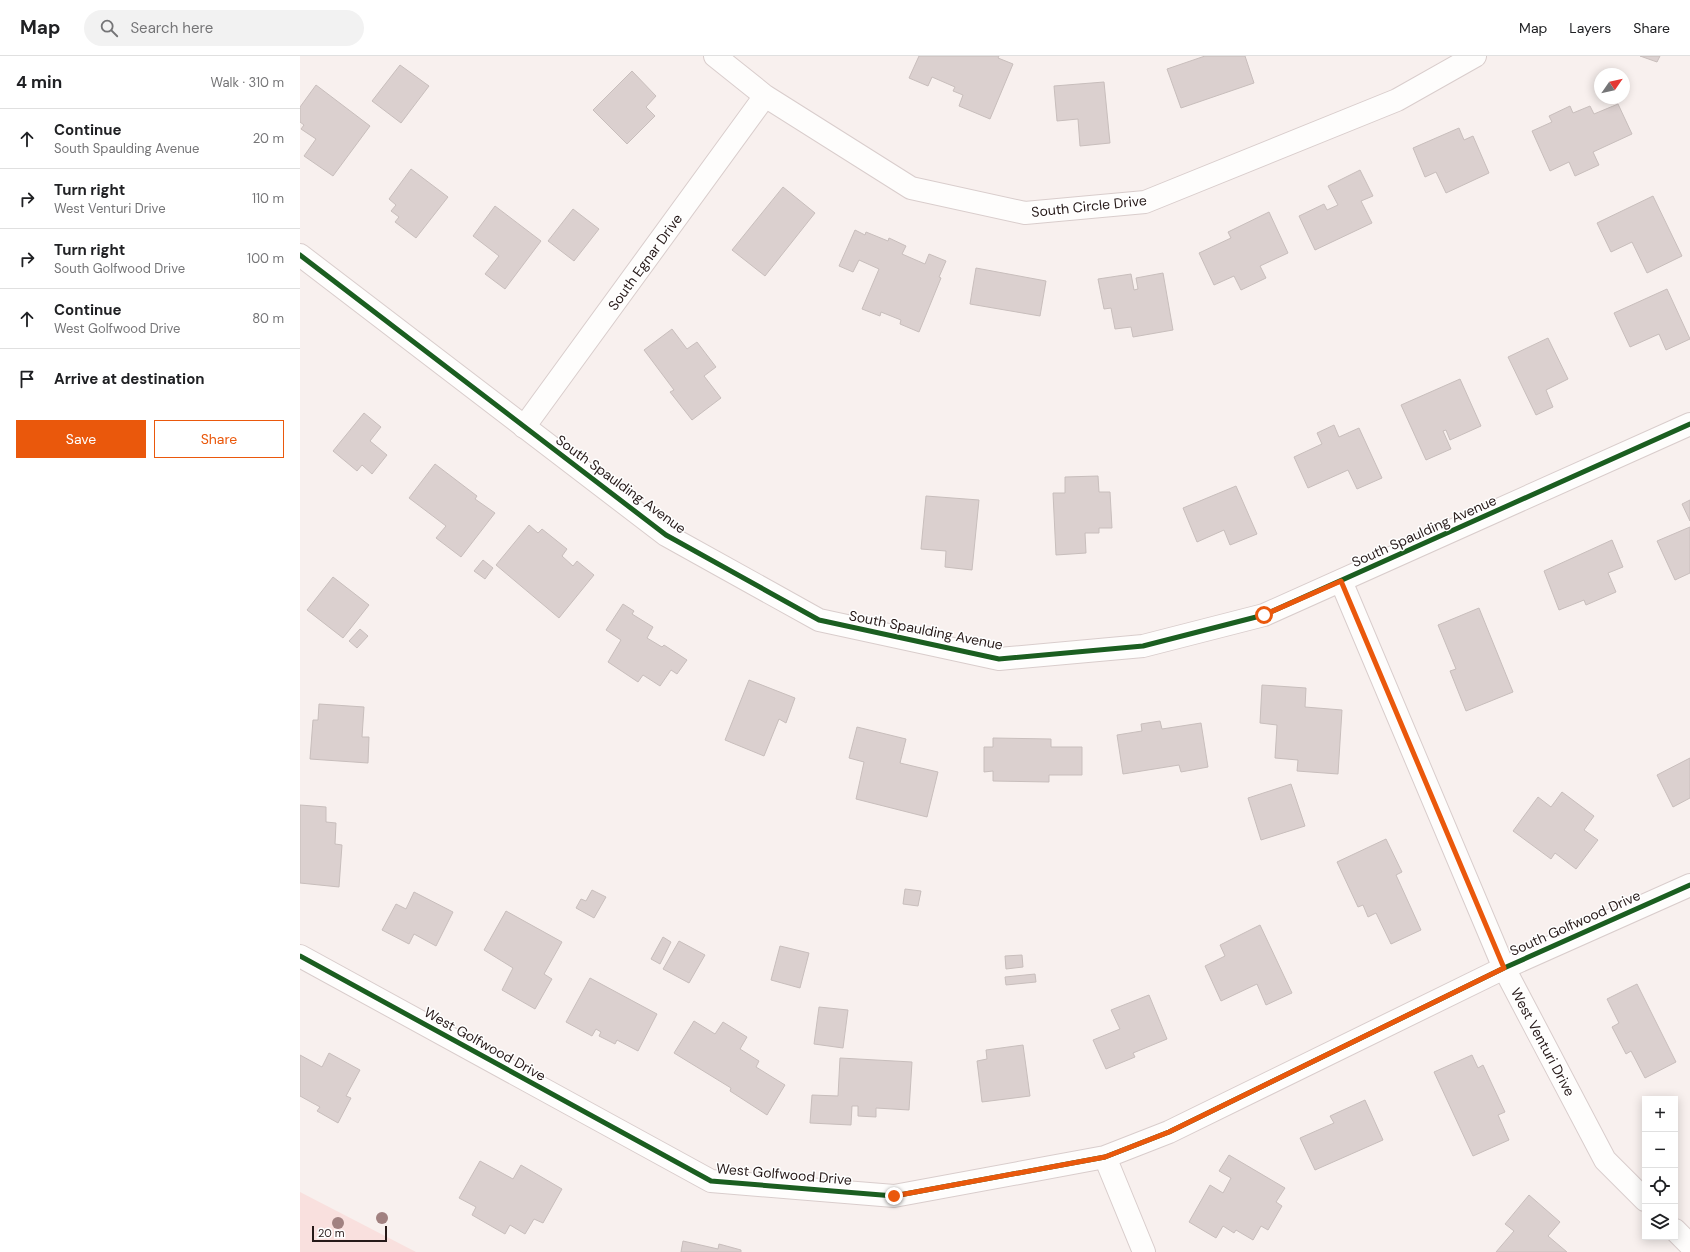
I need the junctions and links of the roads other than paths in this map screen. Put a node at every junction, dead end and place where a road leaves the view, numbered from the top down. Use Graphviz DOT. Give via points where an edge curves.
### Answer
graph roads {
  1 [pos="715,56"];
  2 [pos="1475,56"];
  3 [pos="765,96"];
  4 [pos="300,255"];
  5 [pos="1690,424"];
  6 [pos="524,427"];
  7 [pos="1341,581"];
  8 [pos="1690,885"];
  9 [pos="300,956"];
  10 [pos="1504,968"];
  11 [pos="1169,1132"];
  12 [pos="1105,1157"];
  13 [pos="1642,1197"];
  14 [pos="1678,1233"];
  15 [pos="1690,1245"];
  16 [pos="1144,1252"];
  1 -- 3 [label="street, South Circle Drive"];
  2 -- 3 [label="street, South Circle Drive" via="1397,100 1145,202 1025,213 911,188"];
  3 -- 6 [label="street, South Egnar Drive"];
  4 -- 6 [label="street, South Spaulding Avenue"];
  5 -- 7 [label="street, South Spaulding Avenue"];
  6 -- 7 [label="street, South Spaulding Avenue" via="666,535 819,620 999,659 1143,646 1264,615"];
  7 -- 10 [label="street, West Venturi Drive"];
  8 -- 10 [label="street, South Golfwood Drive"];
  9 -- 12 [label="street, West Golfwood Drive" via="711,1181 894,1196"];
  10 -- 11 [label="street, South Golfwood Drive"];
  10 -- 13 [label="street, West Venturi Drive" via="1605,1160"];
  11 -- 12 [label="street, West Golfwood Drive"];
  12 -- 16 [label="street"];
  14 -- 15 [label="street"];
}
